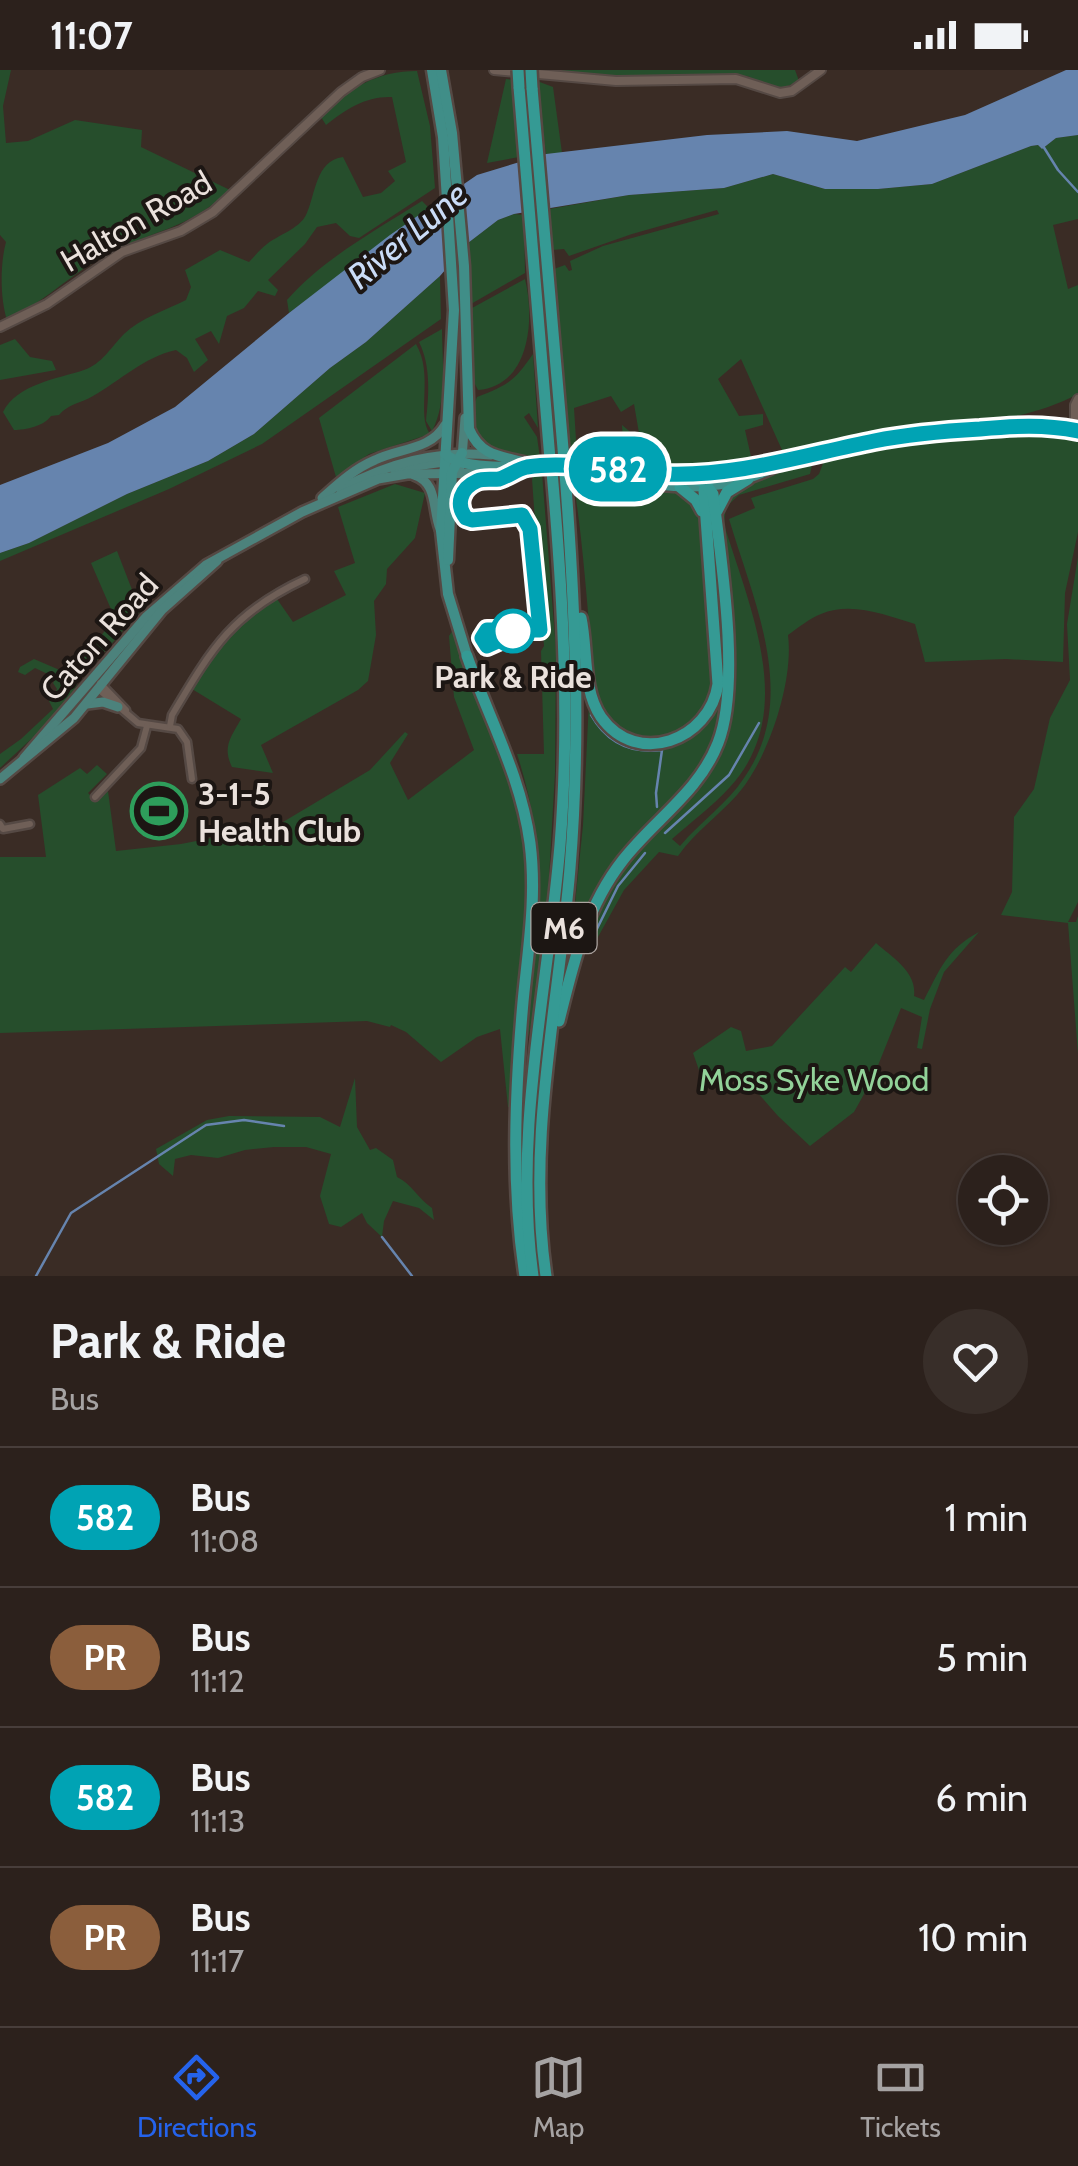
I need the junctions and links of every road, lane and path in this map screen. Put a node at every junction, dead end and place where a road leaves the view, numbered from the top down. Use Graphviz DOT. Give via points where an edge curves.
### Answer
graph roads {
  1 [pos="380,70"];
  2 [pos="494,70"];
  3 [pos="518,70"];
  4 [pos="530,70"];
  5 [pos="821,70"];
  6 [pos="434,75"];
  7 [pos="526,87"];
  8 [pos="529,133"];
  9 [pos="445,140"];
  10 [pos="0,327"];
  11 [pos="1078,399"];
  12 [pos="466,411"];
  13 [pos="448,420"];
  14 [pos="1076,431"];
  15 [pos="491,455"];
  16 [pos="784,462"];
  17 [pos="453,464"];
  18 [pos="538,466"];
  19 [pos="561,467"];
  20 [pos="717,472"];
  21 [pos="407,474"];
  22 [pos="662,474"];
  23 [pos="748,478"];
  24 [pos="706,485"];
  25 [pos="680,486"];
  26 [pos="322,498"];
  27 [pos="302,512"];
  28 [pos="710,517"];
  29 [pos="441,532"];
  30 [pos="305,579"];
  31 [pos="573,580"];
  32 [pos="446,581"];
  33 [pos="155,613"];
  34 [pos="467,656"];
  35 [pos="96,684"];
  36 [pos="87,704"];
  37 [pos="118,706"];
  38 [pos="128,716"];
  39 [pos="147,726"];
  40 [pos="170,726"];
  41 [pos="24,758"];
  42 [pos="0,779"];
  43 [pos="192,780"];
  44 [pos="95,797"];
  45 [pos="0,824"];
  46 [pos="30,824"];
  47 [pos="545,1074"];
  48 [pos="525,1276"];
  49 [pos="533,1276"];
  50 [pos="546,1276"];
  1 -- 10 [label="street, Halton Road" via="341,92 214,212 122,252"];
  2 -- 5 [label="street" via="616,82 736,79 780,94"];
  3 -- 7 [label="highway, M6, bridge"];
  4 -- 7 [label="highway, M6, bridge"];
  6 -- 9 [label="highway"];
  7 -- 8 [label="highway, M6"];
  8 -- 19 [label="highway, M6"];
  8 -- 19 [label="highway, M6" via="536,289"];
  9 -- 12 [label="highway" via="464,266"];
  9 -- 13 [label="highway" via="453,328"];
  11 -- 14 [label="street"];
  12 -- 15 [label="highway" via="478,445"];
  12 -- 17 [label="main road"];
  13 -- 17 [label="highway"];
  13 -- 26 [label="main road" via="431,442 372,461"];
  14 -- 16 [label="highway" via="1008,426 914,435"];
  15 -- 17 [label="main road, Caton Road"];
  15 -- 18 [label="highway, Caton Road"];
  16 -- 20 [label="highway, Caton Road"];
  16 -- 23 [label="highway, Caton Road"];
  17 -- 18 [label="highway, Caton Road"];
  17 -- 21 [label="main road, Caton Road"];
  17 -- 26 [label="main road, Caton Road" via="402,461"];
  17 -- 29 [label="highway"];
  17 -- 32 [label="highway"];
  18 -- 19 [label="highway, Caton Road"];
  19 -- 22 [label="highway, Caton Road"];
  19 -- 25 [label="highway, Caton Road"];
  19 -- 31 [label="highway, M6"];
  19 -- 49 [label="highway, M6" via="566,716 553,919 527,1116"];
  20 -- 22 [label="highway, Caton Road"];
  20 -- 24 [label="highway"];
  21 -- 27 [label="main road, Caton Road" via="358,486"];
  21 -- 29 [label="main road" via="429,484"];
  22 -- 24 [label="highway"];
  23 -- 24 [label="highway, Caton Road"];
  23 -- 28 [label="highway" via="726,492"];
  24 -- 25 [label="highway, Caton Road"];
  24 -- 28 [label="highway"];
  25 -- 28 [label="highway"];
  26 -- 27 [label="main road, Caton Road"];
  27 -- 33 [label="main road, Caton Road" via="219,559"];
  28 -- 31 [label="highway" via="718,684 706,718 678,739 633,741 599,715"];
  28 -- 47 [label="highway" via="729,668 722,732 696,782 622,861 592,910"];
  29 -- 32 [label="highway"];
  30 -- 40 [label="street" via="256,605 220,638"];
  31 -- 47 [label="highway, M6" via="577,776"];
  32 -- 34 [label="highway"];
  33 -- 35 [label="main road, Caton Road"];
  33 -- 35 [label="main road, Caton Road" via="141,638"];
  34 -- 48 [label="highway" via="510,761 530,843 533,919 516,1147"];
  35 -- 36 [label="main road, Caton Road"];
  35 -- 37 [label="street"];
  35 -- 38 [label="street"];
  35 -- 41 [label="main road, Caton Road"];
  36 -- 37 [label="main road"];
  36 -- 41 [label="main road, Caton Road"];
  37 -- 38 [label="street"];
  38 -- 39 [label="street"];
  39 -- 40 [label="street"];
  39 -- 44 [label="street" via="141,748"];
  40 -- 43 [label="street" via="184,735"];
  41 -- 42 [label="main road, Caton Road"];
  45 -- 46 [label="street"];
  47 -- 50 [label="highway, M6" via="539,1159"];
}
